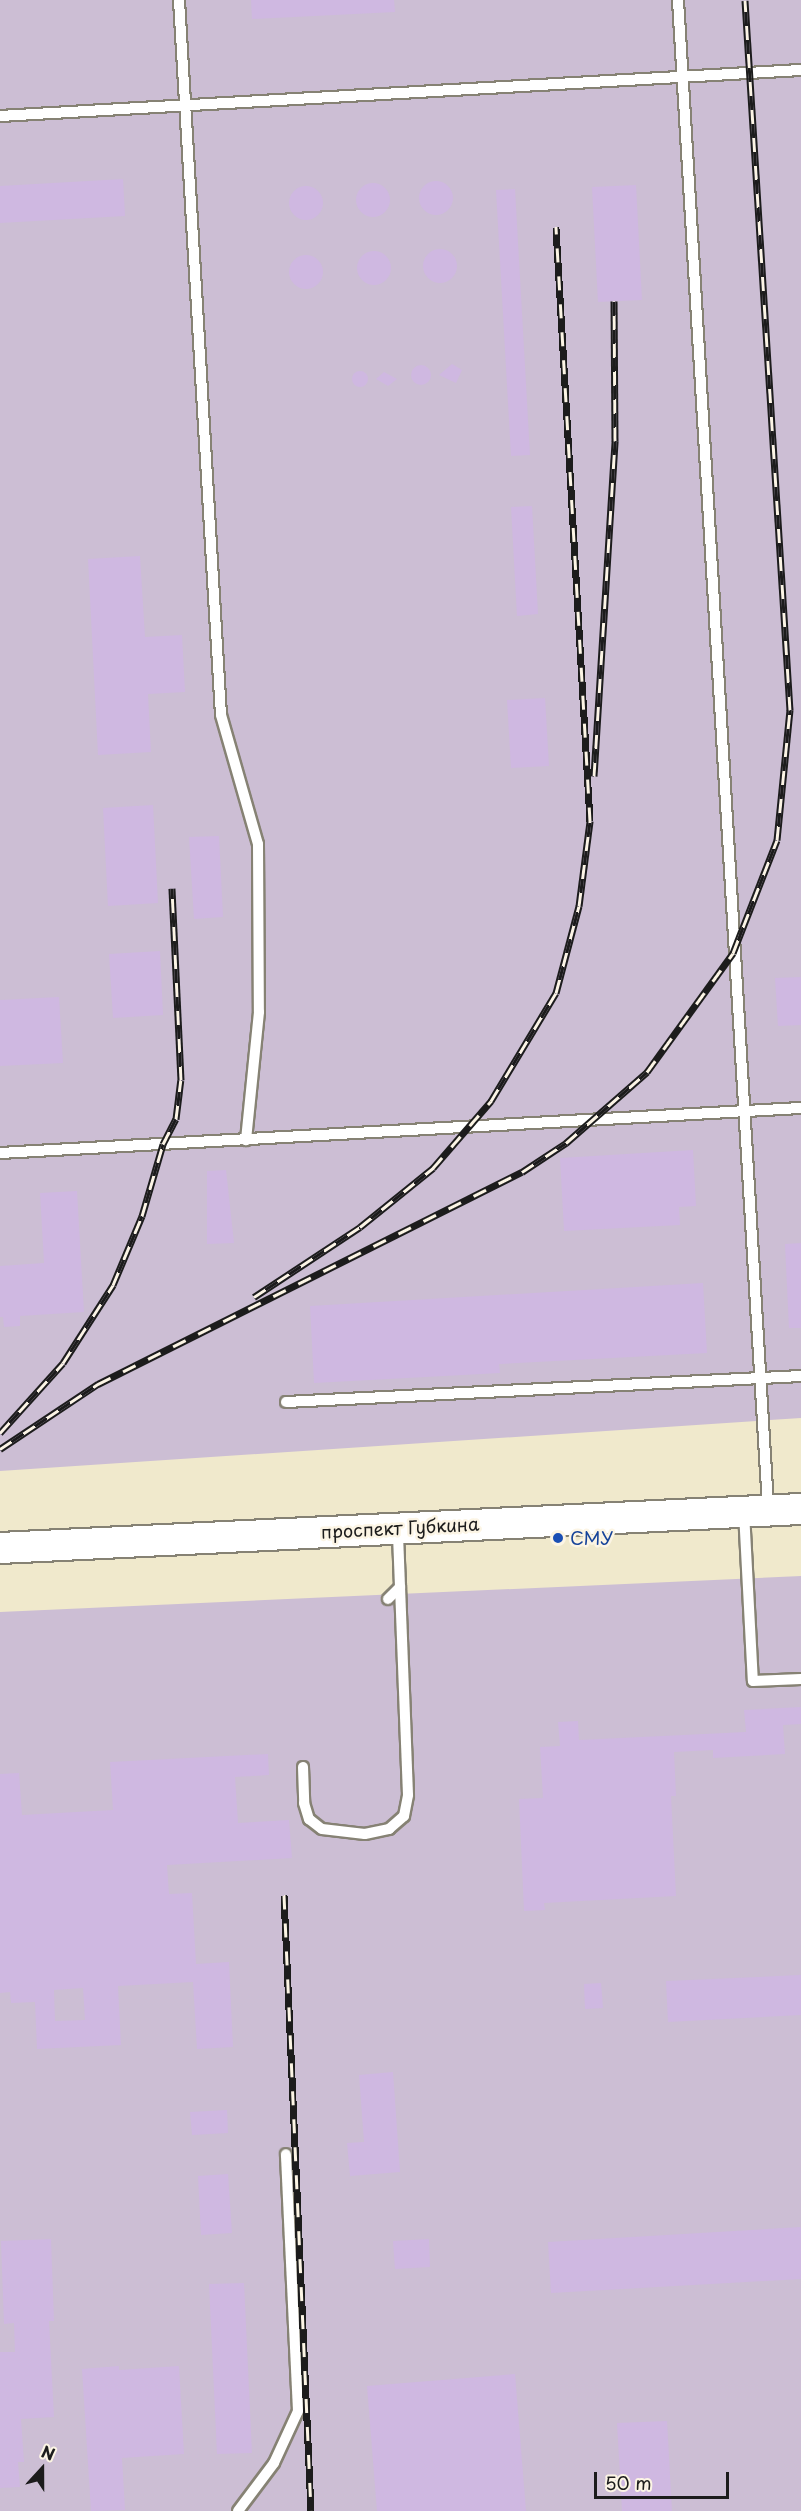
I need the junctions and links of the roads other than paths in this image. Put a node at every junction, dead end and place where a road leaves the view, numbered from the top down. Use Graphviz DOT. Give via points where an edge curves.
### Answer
graph roads {
  1 [pos="179,0"];
  2 [pos="678,0"];
  3 [pos="801,70"];
  4 [pos="682,77"];
  5 [pos="184,104"];
  6 [pos="0,116"];
  7 [pos="801,1108"];
  8 [pos="742,1112"];
  9 [pos="246,1140"];
  10 [pos="0,1153"];
  11 [pos="801,1376"];
  12 [pos="762,1378"];
  13 [pos="286,1402"];
  14 [pos="801,1509"];
  15 [pos="757,1511"];
  16 [pos="398,1528"];
  17 [pos="0,1548"];
  18 [pos="400,1587"];
  19 [pos="388,1599"];
  20 [pos="801,1679"];
  21 [pos="303,1767"];
  22 [pos="286,2154"];
  23 [pos="238,2511"];
  1 -- 5 [label="lane"];
  2 -- 4 [label="lane"];
  3 -- 4 [label="lane"];
  4 -- 5 [label="lane"];
  4 -- 8 [label="lane"];
  5 -- 6 [label="lane"];
  5 -- 9 [label="lane" via="222,715 258,844 259,1012"];
  7 -- 8 [label="lane"];
  8 -- 9 [label="lane"];
  8 -- 12 [label="lane"];
  9 -- 10 [label="lane"];
  11 -- 12 [label="lane"];
  12 -- 13 [label="lane"];
  12 -- 15 [label="lane"];
  14 -- 15 [label="main road, проспект Губкина"];
  15 -- 16 [label="main road, проспект Губкина"];
  15 -- 20 [label="lane" via="753,1681"];
  16 -- 17 [label="main road, проспект Губкина"];
  16 -- 18 [label="lane"];
  18 -- 19 [label="lane"];
  18 -- 21 [label="lane" via="408,1795 404,1816 389,1829 365,1834 322,1829 309,1819 304,1803"];
  22 -- 23 [label="lane" via="298,2411 274,2463"];
}
